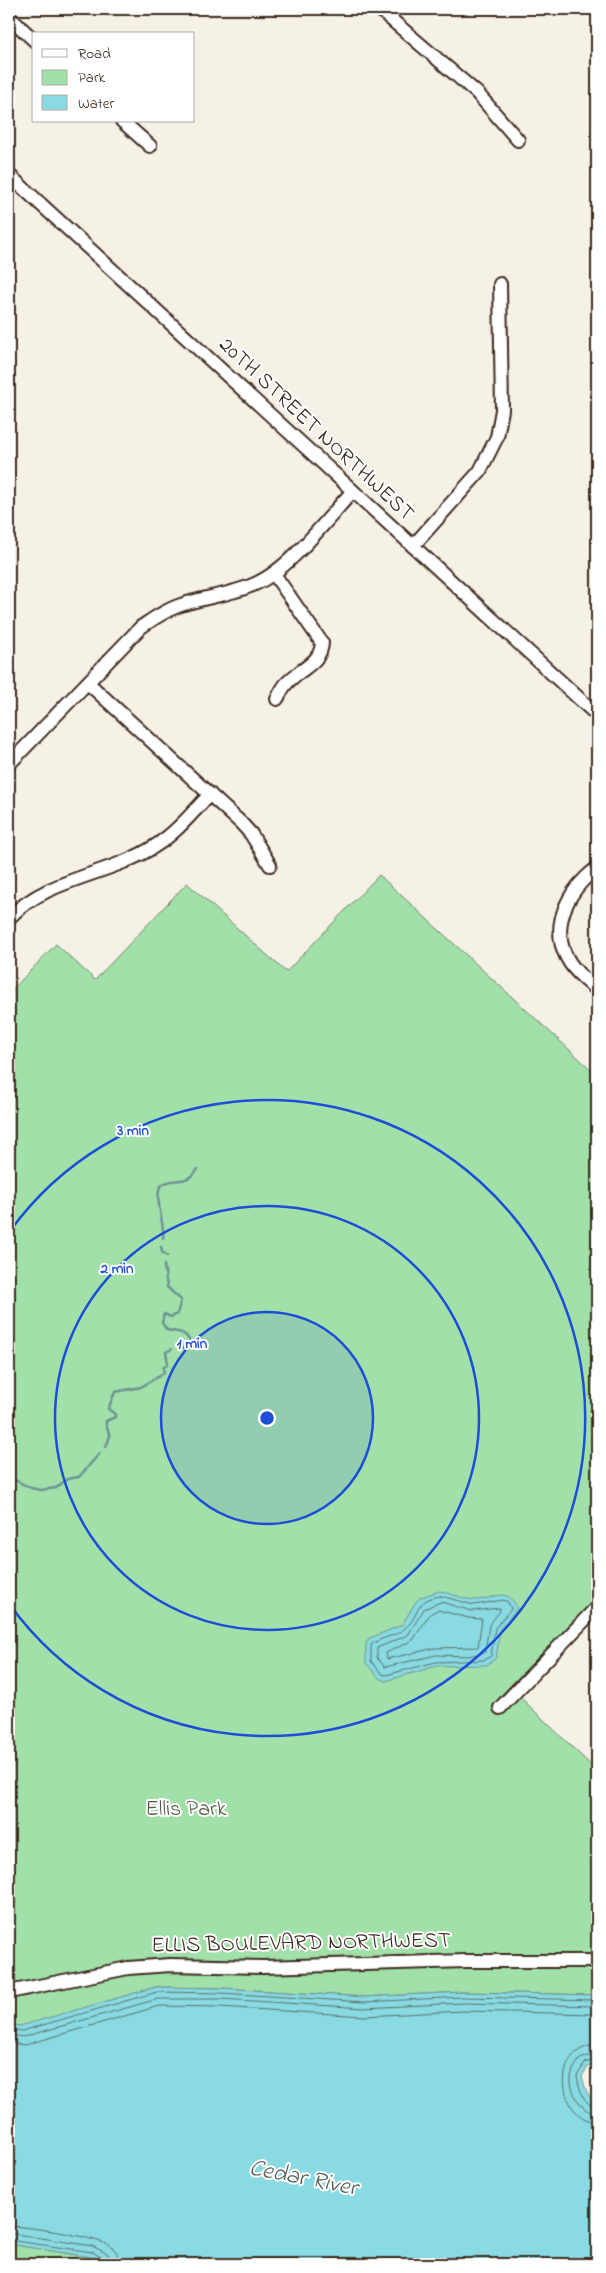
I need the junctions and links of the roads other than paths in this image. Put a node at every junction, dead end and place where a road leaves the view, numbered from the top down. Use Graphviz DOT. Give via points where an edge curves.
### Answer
graph roads {
  1 [pos="378,9"];
  2 [pos="9,17"];
  3 [pos="32,38"];
  4 [pos="123,122"];
  5 [pos="518,140"];
  6 [pos="150,146"];
  7 [pos="9,175"];
  8 [pos="500,284"];
  9 [pos="352,492"];
  10 [pos="413,546"];
  11 [pos="274,574"];
  12 [pos="88,683"];
  13 [pos="277,699"];
  14 [pos="597,714"];
  15 [pos="9,764"];
  16 [pos="210,794"];
  17 [pos="270,865"];
  18 [pos="597,868"];
  19 [pos="9,918"];
  20 [pos="597,990"];
  21 [pos="596,1612"];
  22 [pos="500,1708"];
  23 [pos="597,1961"];
  24 [pos="9,1992"];
  1 -- 5 [label="street" via="477,93"];
  2 -- 3 [label="street"];
  4 -- 6 [label="street"];
  7 -- 9 [label="street, 20TH STREET NORTHWEST"];
  8 -- 10 [label="street" via="502,410 497,438 480,471"];
  9 -- 10 [label="street, 20TH STREET NORTHWEST"];
  9 -- 11 [label="street"];
  10 -- 14 [label="street, 20TH STREET NORTHWEST"];
  11 -- 12 [label="street" via="255,584 159,614 141,627"];
  11 -- 13 [label="street" via="322,643 315,661 286,683"];
  12 -- 15 [label="street"];
  12 -- 16 [label="street"];
  16 -- 17 [label="street" via="251,834"];
  16 -- 19 [label="street" via="154,847 50,889 19,907"];
  18 -- 20 [label="street" via="569,897 563,910 560,936 570,963"];
  21 -- 22 [label="street"];
  23 -- 24 [label="street, ELLIS BOULEVARD NORTHWEST" via="263,1967 170,1965 119,1970"];
}
